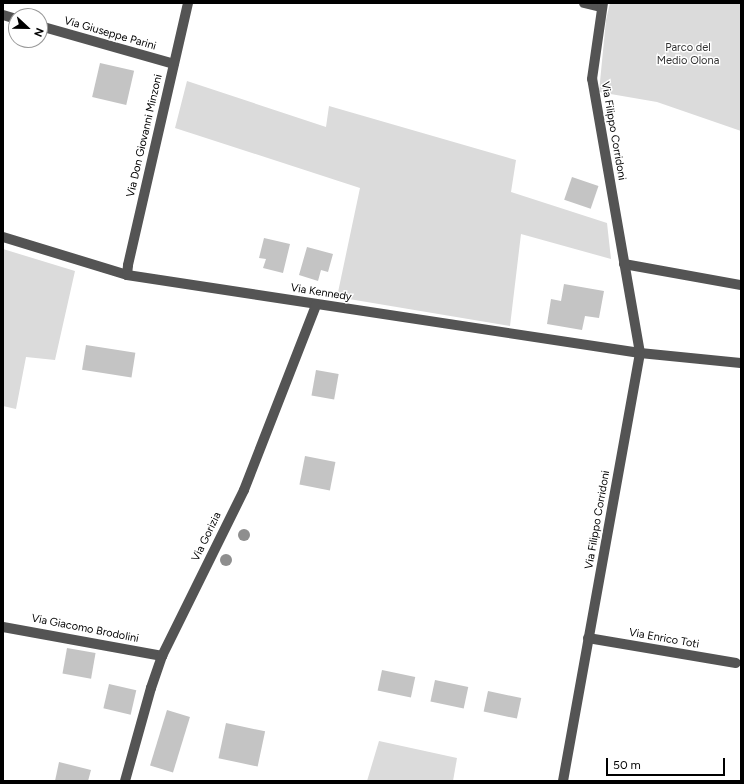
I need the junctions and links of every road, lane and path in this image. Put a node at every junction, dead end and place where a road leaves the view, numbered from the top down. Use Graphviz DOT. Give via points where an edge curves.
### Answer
graph roads {
  1 [pos="188,3"];
  2 [pos="584,3"];
  3 [pos="602,5"];
  4 [pos="48,28"];
  5 [pos="174,64"];
  6 [pos="3,237"];
  7 [pos="624,264"];
  8 [pos="127,275"];
  9 [pos="741,285"];
  10 [pos="316,305"];
  11 [pos="640,353"];
  12 [pos="741,363"];
  13 [pos="3,627"];
  14 [pos="588,638"];
  15 [pos="162,656"];
  16 [pos="736,663"];
  17 [pos="125,781"];
  18 [pos="562,781"];
  1 -- 5 [label="street, Via Don Giovanni Minzoni"];
  2 -- 3 [label="street"];
  3 -- 7 [label="street, Via Filippo Corridoni" via="592,79"];
  4 -- 5 [label="street, Via Giuseppe Parini"];
  5 -- 8 [label="street, Via Don Giovanni Minzoni"];
  6 -- 8 [label="street, Via Kennedy"];
  7 -- 9 [label="street"];
  7 -- 11 [label="street, Via Filippo Corridoni"];
  8 -- 10 [label="street, Via Kennedy"];
  10 -- 11 [label="street, Via Kennedy"];
  10 -- 15 [label="street, Via Gorizia" via="244,490"];
  11 -- 12 [label="street, Via Kennedy"];
  11 -- 14 [label="street, Via Filippo Corridoni"];
  13 -- 15 [label="street, Via Giacomo Brodolini"];
  14 -- 16 [label="street, Via Enrico Toti"];
  14 -- 18 [label="street, Via Filippo Corridoni"];
  15 -- 17 [label="street, Via Gorizia"];
}
